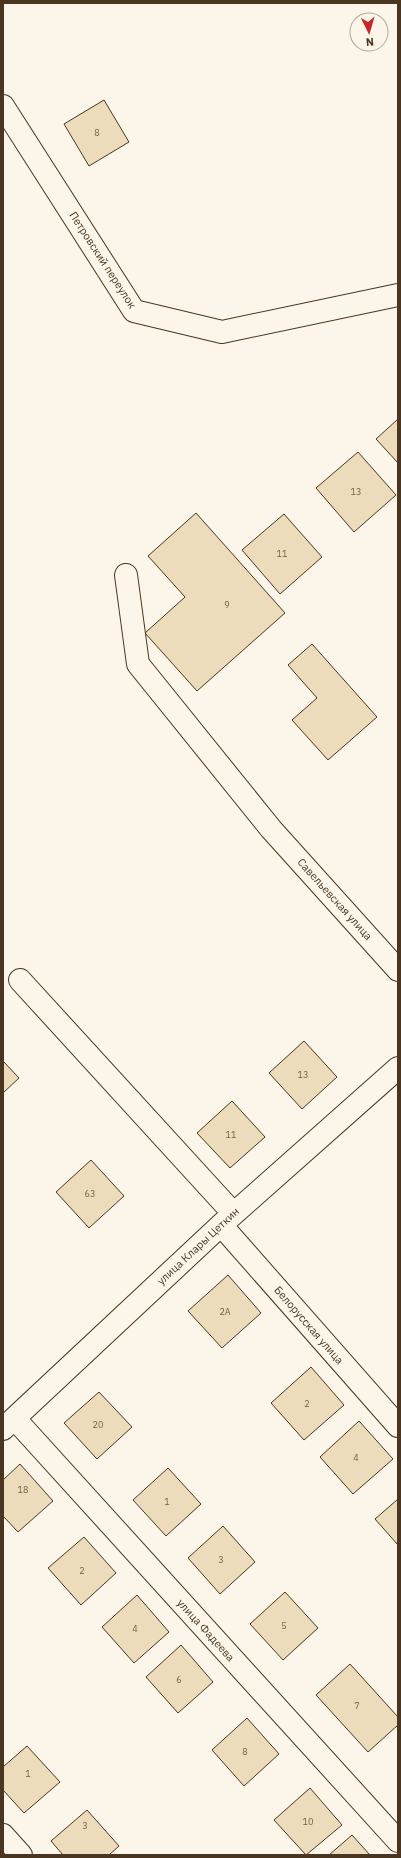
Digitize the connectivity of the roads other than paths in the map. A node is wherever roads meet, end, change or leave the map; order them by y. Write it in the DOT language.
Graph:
graph roads {
  1 [pos="3,106"];
  2 [pos="398,295"];
  3 [pos="126,575"];
  4 [pos="398,970"];
  5 [pos="20,980"];
  6 [pos="398,1068"];
  7 [pos="227,1219"];
  8 [pos="9,1424"];
  9 [pos="398,1426"];
  10 [pos="3,1835"];
  11 [pos="398,1841"];
  12 [pos="21,1855"];
  1 -- 2 [label="street, Петровский переулок"];
  3 -- 4 [label="street, Савельевская улица"];
  5 -- 7 [label="street, Белорусская улица"];
  6 -- 7 [label="street, улица Клары Цеткин"];
  7 -- 8 [label="street, улица Клары Цеткин"];
  7 -- 9 [label="street, Белорусская улица"];
  8 -- 11 [label="street, улица Фадеева"];
  10 -- 12 [label="street"];
}
